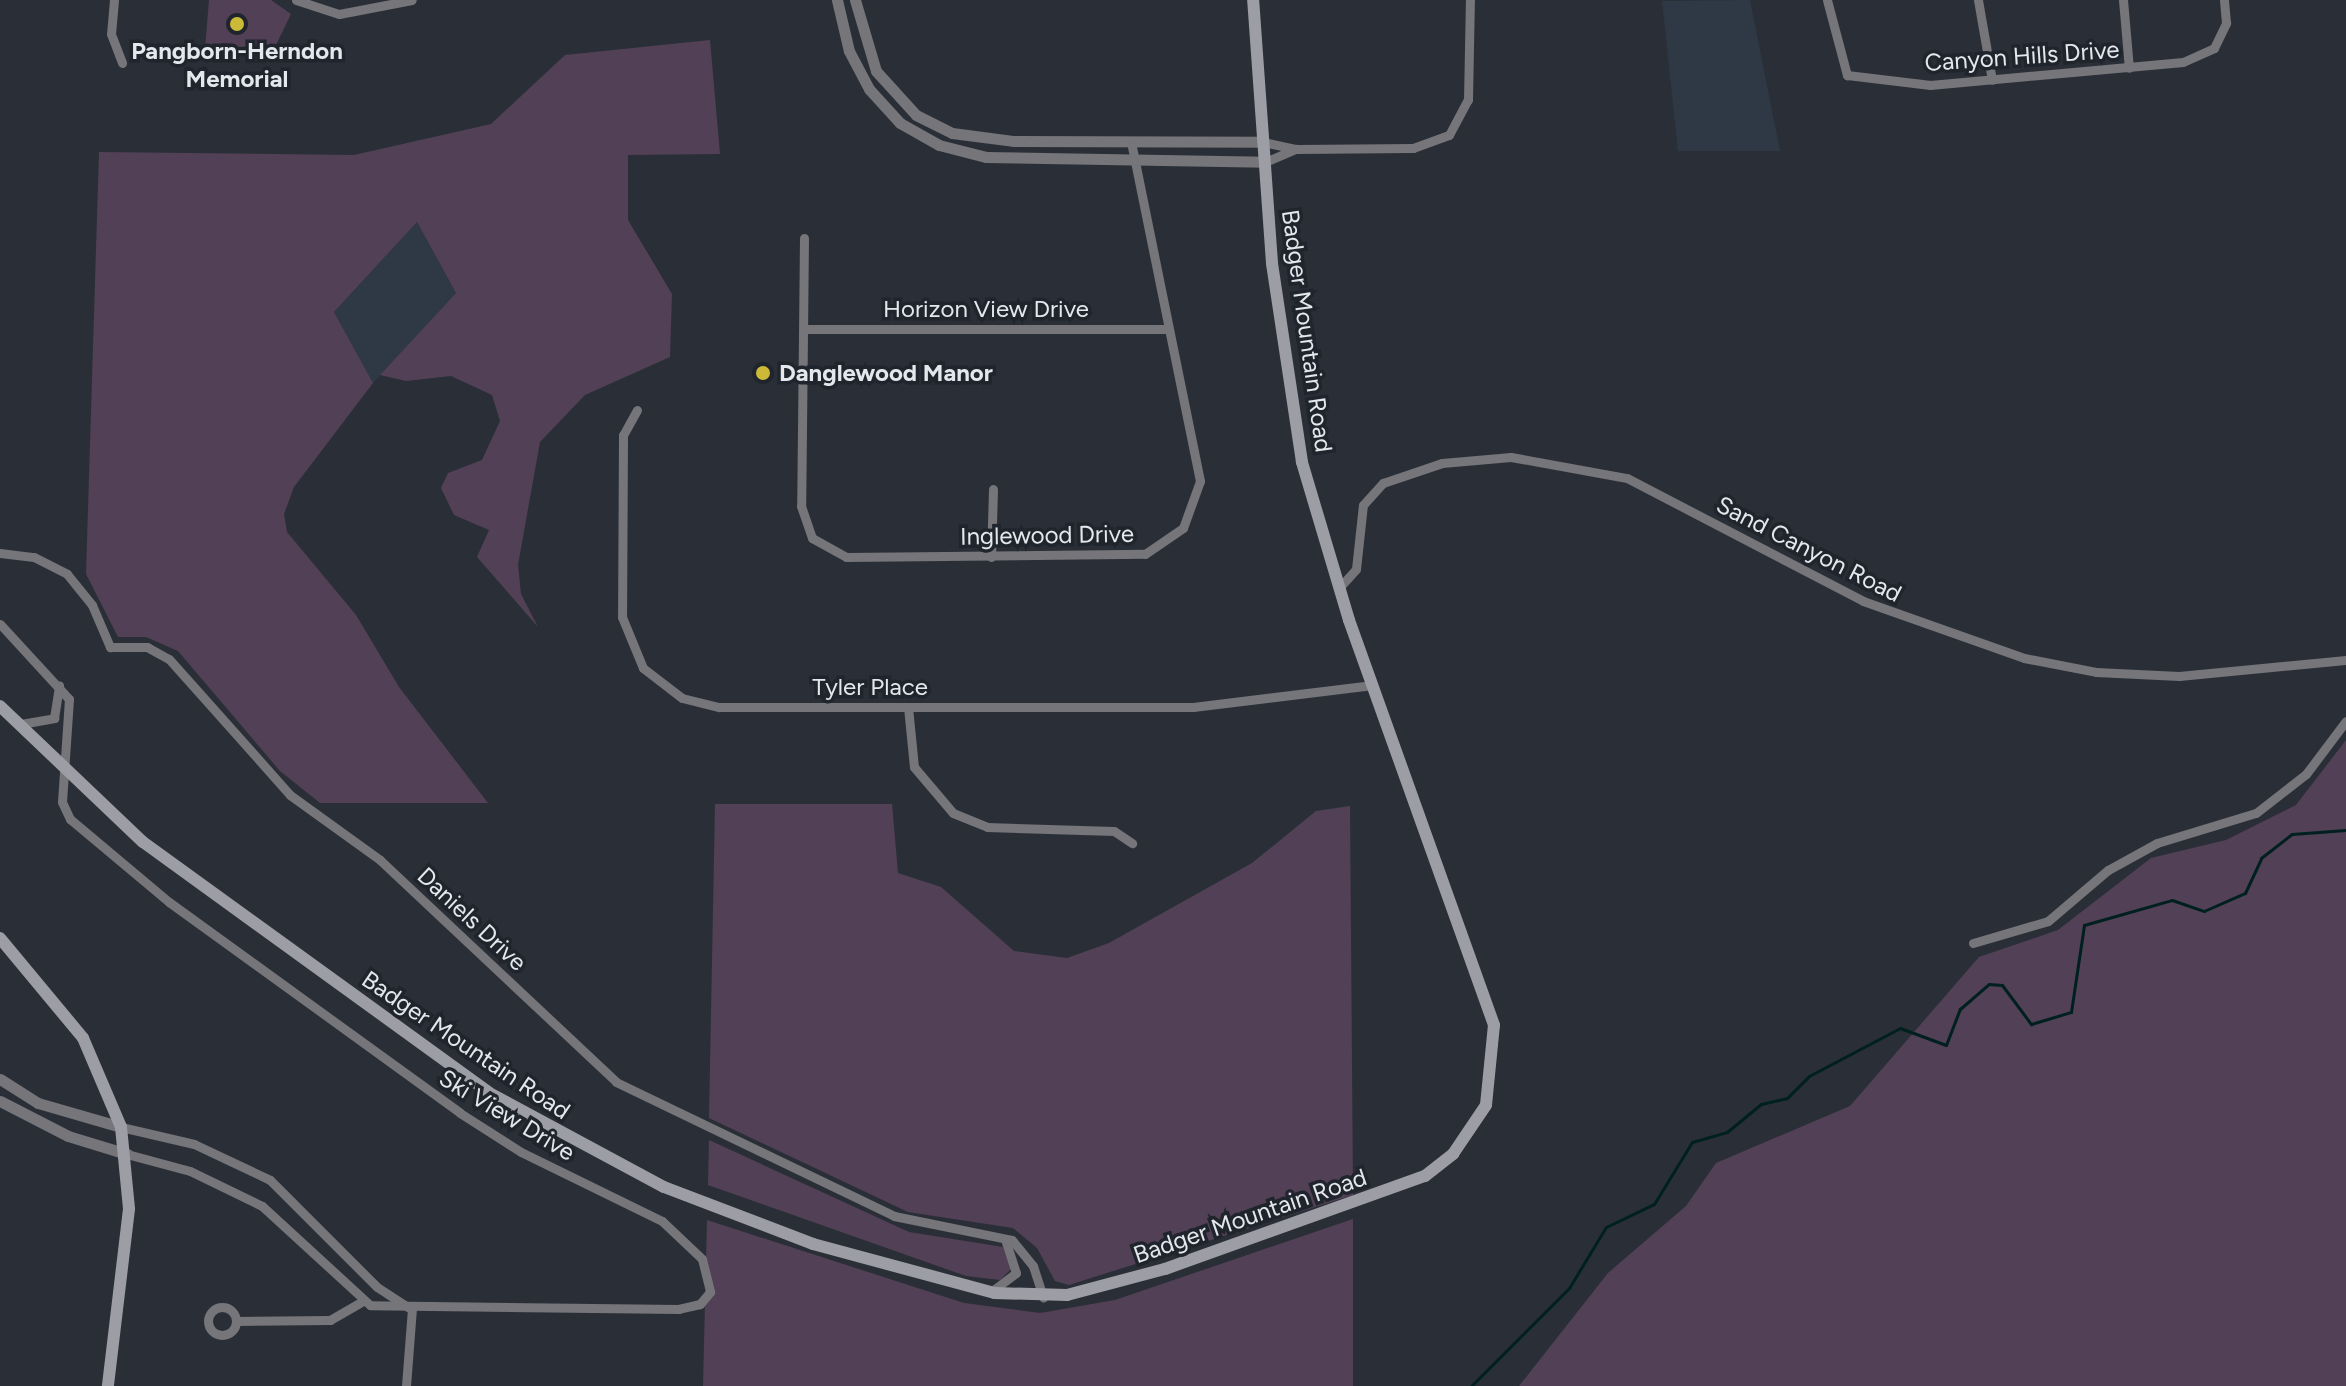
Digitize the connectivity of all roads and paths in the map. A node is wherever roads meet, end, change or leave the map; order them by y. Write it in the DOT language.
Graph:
graph roads {
  1 [pos="114,0"];
  2 [pos="296,0"];
  3 [pos="412,0"];
  4 [pos="837,0"];
  5 [pos="855,0"];
  6 [pos="1253,0"];
  7 [pos="1470,0"];
  8 [pos="1827,0"];
  9 [pos="1978,0"];
  10 [pos="2123,0"];
  11 [pos="2224,0"];
  12 [pos="122,63"];
  13 [pos="2129,68"];
  14 [pos="1992,80"];
  15 [pos="1131,141"];
  16 [pos="1263,142"];
  17 [pos="1296,149"];
  18 [pos="1135,159"];
  19 [pos="1265,162"];
  20 [pos="804,238"];
  21 [pos="804,329"];
  22 [pos="1168,329"];
  23 [pos="637,410"];
  24 [pos="993,489"];
  25 [pos="0,553"];
  26 [pos="991,557"];
  27 [pos="1339,588"];
  28 [pos="0,624"];
  29 [pos="2346,660"];
  30 [pos="56,679"];
  31 [pos="1373,685"];
  32 [pos="0,706"];
  33 [pos="908,707"];
  34 [pos="2346,721"];
  35 [pos="21,724"];
  36 [pos="65,767"];
  37 [pos="1132,843"];
  38 [pos="0,938"];
  39 [pos="1973,943"];
  40 [pos="0,1079"];
  41 [pos="0,1101"];
  42 [pos="121,1127"];
  43 [pos="127,1154"];
  44 [pos="987,1235"];
  45 [pos="990,1292"];
  46 [pos="1043,1297"];
  47 [pos="361,1302"];
  48 [pos="412,1308"];
  49 [pos="237,1321"];
  50 [pos="108,1386"];
  51 [pos="406,1386"];
  1 -- 12 [label="street"];
  2 -- 3 [label="street"];
  4 -- 18 [label="street"];
  5 -- 15 [label="street"];
  6 -- 16 [label="main road, Badger Mountain Road"];
  7 -- 17 [label="street"];
  8 -- 14 [label="street, Canyon Hills Drive"];
  9 -- 14 [label="street"];
  10 -- 13 [label="street"];
  11 -- 13 [label="street, Canyon Hills Drive"];
  13 -- 14 [label="street, Canyon Hills Drive"];
  15 -- 16 [label="street"];
  15 -- 18 [label="street, Inglewood Drive"];
  16 -- 17 [label="street"];
  16 -- 19 [label="main road, Badger Mountain Road"];
  17 -- 19 [label="street"];
  18 -- 19 [label="street"];
  18 -- 22 [label="street, Inglewood Drive"];
  19 -- 27 [label="main road, Badger Mountain Road"];
  20 -- 21 [label="street, Inglewood Drive"];
  21 -- 22 [label="street, Horizon View Drive"];
  21 -- 26 [label="street, Inglewood Drive"];
  22 -- 26 [label="street, Inglewood Drive"];
  23 -- 33 [label="street, Tyler Place"];
  24 -- 26 [label="street"];
  25 -- 44 [label="street, Daniels Drive"];
  27 -- 29 [label="street, Sand Canyon Road"];
  27 -- 31 [label="main road, Badger Mountain Road"];
  28 -- 30 [label="street"];
  30 -- 35 [label="street"];
  30 -- 36 [label="street"];
  31 -- 33 [label="street, Tyler Place"];
  31 -- 46 [label="main road, Badger Mountain Road"];
  32 -- 35 [label="main road, Badger Mountain Road"];
  33 -- 37 [label="street"];
  34 -- 39 [label="street"];
  35 -- 36 [label="main road, Badger Mountain Road"];
  36 -- 45 [label="main road, Badger Mountain Road"];
  36 -- 48 [label="street, Ski View Drive"];
  38 -- 42 [label="main road"];
  40 -- 42 [label="street"];
  41 -- 43 [label="street"];
  42 -- 43 [label="main road"];
  42 -- 48 [label="street"];
  43 -- 47 [label="street"];
  43 -- 50 [label="main road"];
  44 -- 45 [label="street, Daniels Drive"];
  44 -- 46 [label="street, Daniels Drive"];
  45 -- 46 [label="main road, Badger Mountain Road"];
  47 -- 48 [label="street, Ski View Drive"];
  47 -- 49 [label="street"];
  48 -- 51 [label="street"];
}
